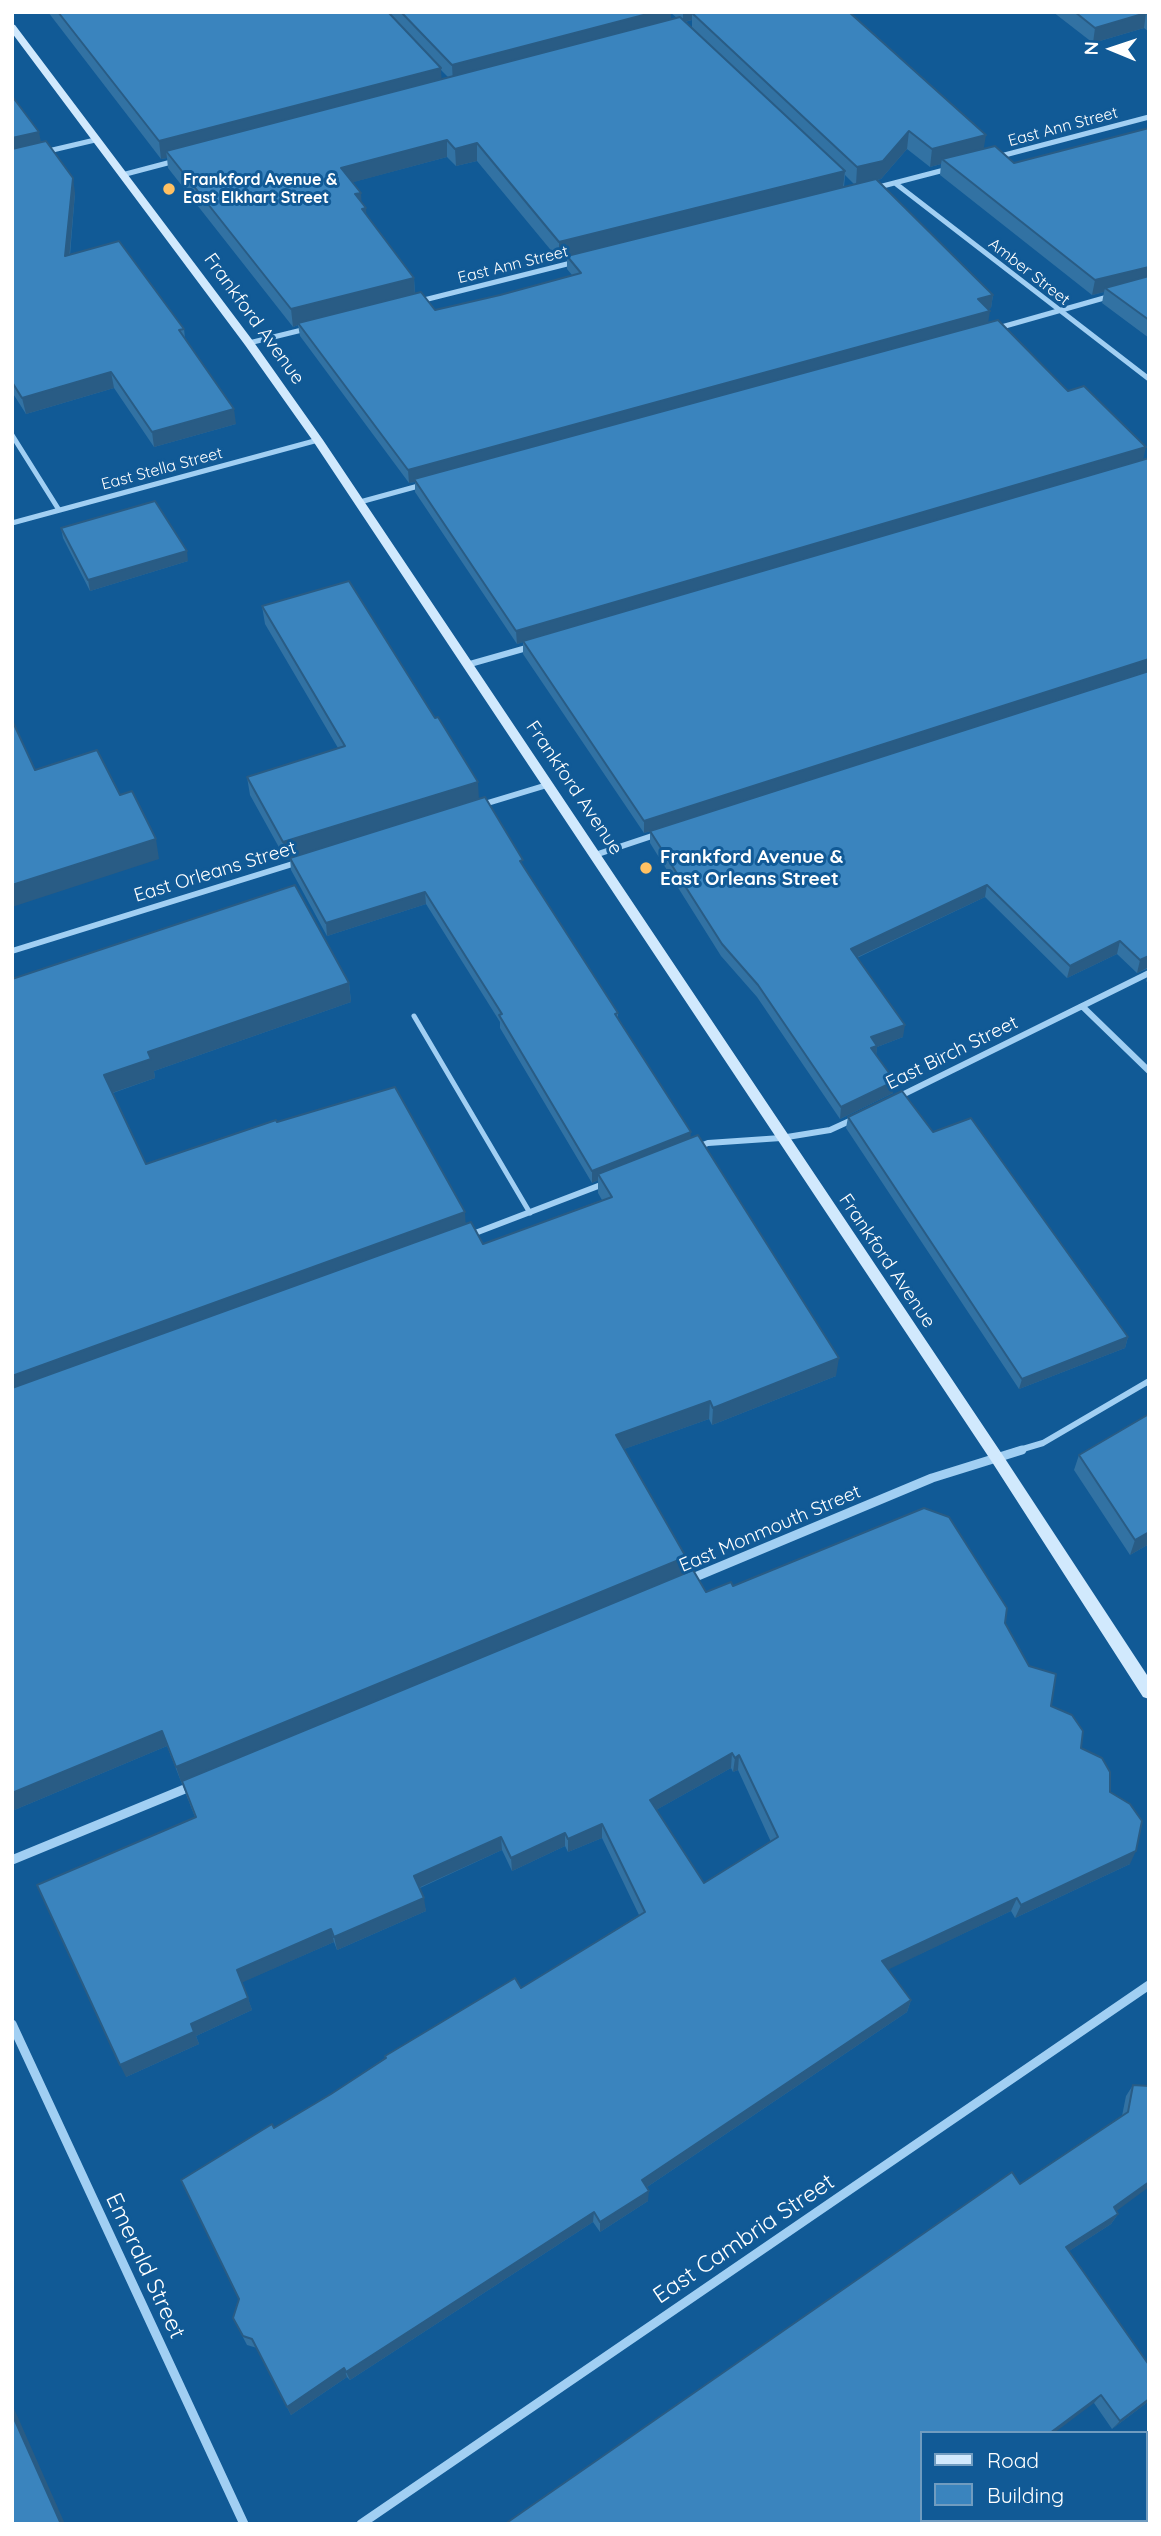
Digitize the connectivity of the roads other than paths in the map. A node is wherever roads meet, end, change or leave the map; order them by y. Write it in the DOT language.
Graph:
graph roads {
  1 [pos="12,27"];
  2 [pos="1149,117"];
  3 [pos="96,140"];
  4 [pos="36,153"];
  5 [pos="187,158"];
  6 [pos="989,159"];
  7 [pos="962,166"];
  8 [pos="121,175"];
  9 [pos="895,183"];
  10 [pos="868,189"];
  11 [pos="585,260"];
  12 [pos="1123,292"];
  13 [pos="410,303"];
  14 [pos="1059,311"];
  15 [pos="315,327"];
  16 [pos="992,329"];
  17 [pos="249,343"];
  18 [pos="1149,379"];
  19 [pos="12,435"];
  20 [pos="317,440"];
  21 [pos="427,483"];
  22 [pos="360,502"];
  23 [pos="59,510"];
  24 [pos="12,523"];
  25 [pos="537,645"];
  26 [pos="470,664"];
  27 [pos="547,785"];
  28 [pos="479,806"];
  29 [pos="661,834"];
  30 [pos="595,855"];
  31 [pos="306,860"];
  32 [pos="12,951"];
  33 [pos="1149,973"];
  34 [pos="1083,1007"];
  35 [pos="414,1016"];
  36 [pos="1149,1071"];
  37 [pos="890,1101"];
  38 [pos="866,1113"];
  39 [pos="781,1138"];
  40 [pos="682,1153"];
  41 [pos="619,1178"];
  42 [pos="530,1213"];
  43 [pos="465,1237"];
  44 [pos="1149,1381"];
  45 [pos="996,1458"];
  46 [pos="678,1584"];
  47 [pos="1149,1692"];
  48 [pos="204,1781"];
  49 [pos="12,1860"];
  50 [pos="1149,1986"];
  51 [pos="12,2024"];
  52 [pos="244,2524"];
  53 [pos="361,2524"];
  1 -- 3 [label="main road, Frankford Avenue"];
  2 -- 6 [label="street, East Ann Street"];
  3 -- 4 [label="street"];
  3 -- 8 [label="main road, Frankford Avenue"];
  5 -- 8 [label="street"];
  7 -- 9 [label="street"];
  8 -- 17 [label="main road, Frankford Avenue"];
  9 -- 10 [label="street"];
  9 -- 14 [label="street, Amber Street"];
  11 -- 13 [label="street, East Ann Street"];
  12 -- 14 [label="street"];
  14 -- 16 [label="street"];
  14 -- 18 [label="street, Amber Street"];
  15 -- 17 [label="street"];
  17 -- 20 [label="main road, Frankford Avenue"];
  19 -- 23 [label="street"];
  20 -- 22 [label="main road, Frankford Avenue"];
  20 -- 23 [label="street, East Stella Street"];
  21 -- 22 [label="street"];
  22 -- 26 [label="main road, Frankford Avenue"];
  23 -- 24 [label="street, East Stella Street"];
  25 -- 26 [label="street"];
  26 -- 27 [label="main road, Frankford Avenue"];
  27 -- 28 [label="street"];
  27 -- 30 [label="main road, Frankford Avenue"];
  29 -- 30 [label="street"];
  30 -- 39 [label="main road, Frankford Avenue"];
  31 -- 32 [label="street, East Orleans Street"];
  33 -- 34 [label="street, East Birch Street"];
  34 -- 36 [label="street"];
  34 -- 37 [label="street, East Birch Street"];
  35 -- 42 [label="lane"];
  38 -- 39 [label="street"];
  39 -- 40 [label="street"];
  39 -- 45 [label="main road, Frankford Avenue"];
  41 -- 42 [label="street"];
  42 -- 43 [label="street"];
  44 -- 45 [label="street, East Monmouth Street"];
  45 -- 46 [label="street, East Monmouth Street"];
  45 -- 47 [label="main road, Frankford Avenue"];
  48 -- 49 [label="street"];
  50 -- 53 [label="street, East Cambria Street"];
  51 -- 52 [label="street, Emerald Street"];
}
